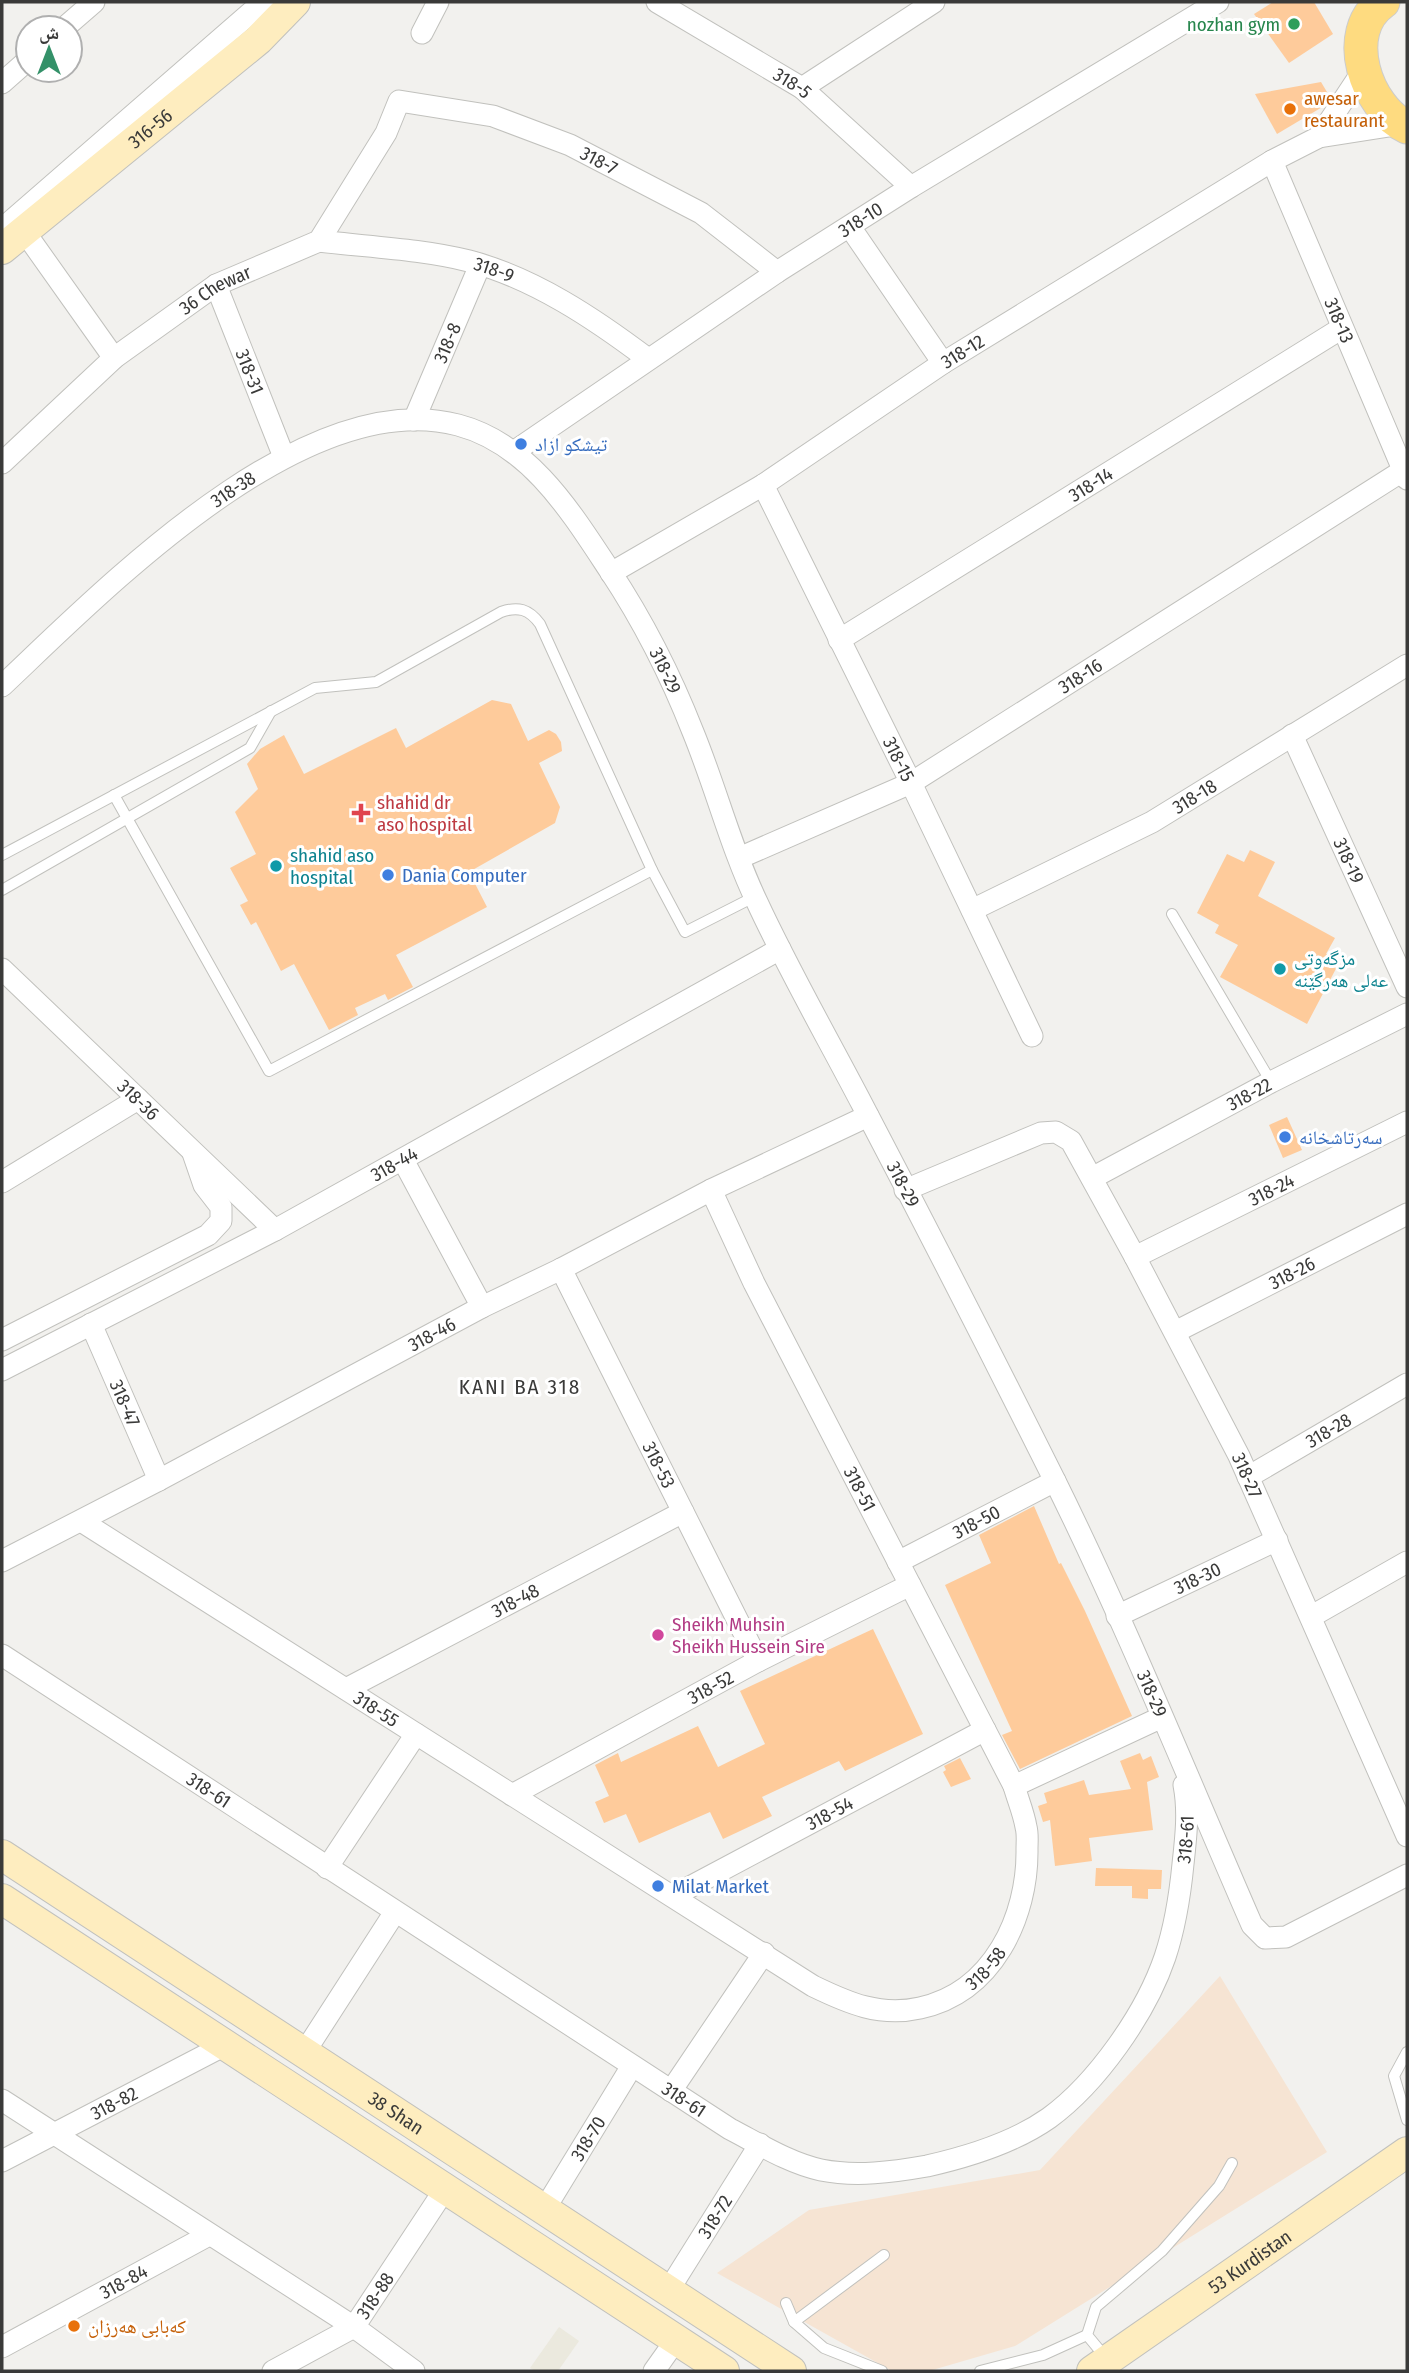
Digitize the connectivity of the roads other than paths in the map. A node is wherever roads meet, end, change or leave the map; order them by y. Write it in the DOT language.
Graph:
graph roads {
  1 [pos="94,2"];
  2 [pos="263,2"];
  3 [pos="295,2"];
  4 [pos="438,2"];
  5 [pos="657,2"];
  6 [pos="934,2"];
  7 [pos="1205,5"];
  8 [pos="1374,6"];
  9 [pos="80,14"];
  10 [pos="422,33"];
  11 [pos="1364,69"];
  12 [pos="802,88"];
  13 [pos="1405,126"];
  14 [pos="1319,137"];
  15 [pos="1272,161"];
  16 [pos="911,187"];
  17 [pos="850,227"];
  18 [pos="9,236"];
  19 [pos="319,241"];
  20 [pos="480,265"];
  21 [pos="776,272"];
  22 [pos="216,285"];
  23 [pos="1342,328"];
  24 [pos="114,358"];
  25 [pos="648,359"];
  26 [pos="943,363"];
  27 [pos="414,419"];
  28 [pos="515,451"];
  29 [pos="284,457"];
  30 [pos="2,463"];
  31 [pos="1406,472"];
  32 [pos="763,485"];
  33 [pos="611,573"];
  34 [pos="839,640"];
  35 [pos="1407,665"];
  36 [pos="2,685"];
  37 [pos="271,711"];
  38 [pos="1293,735"];
  39 [pos="911,783"];
  40 [pos="114,795"];
  41 [pos="128,818"];
  42 [pos="2,855"];
  43 [pos="739,858"];
  44 [pos="652,870"];
  45 [pos="2,890"];
  46 [pos="754,897"];
  47 [pos="972,910"];
  48 [pos="1172,914"];
  49 [pos="780,949"];
  50 [pos="2,969"];
  51 [pos="1407,987"];
  52 [pos="1407,1014"];
  53 [pos="1032,1037"];
  54 [pos="1271,1082"];
  55 [pos="138,1099"];
  56 [pos="868,1116"];
  57 [pos="1407,1122"];
  58 [pos="192,1151"];
  59 [pos="403,1160"];
  60 [pos="1092,1178"];
  61 [pos="2,1181"];
  62 [pos="711,1190"];
  63 [pos="905,1190"];
  64 [pos="1407,1214"];
  65 [pos="275,1230"];
  66 [pos="1135,1256"];
  67 [pos="561,1269"];
  68 [pos="482,1307"];
  69 [pos="91,1324"];
  70 [pos="1175,1332"];
  71 [pos="2,1340"];
  72 [pos="2,1370"];
  73 [pos="1407,1384"];
  74 [pos="1248,1477"];
  75 [pos="159,1480"];
  76 [pos="1055,1481"];
  77 [pos="682,1512"];
  78 [pos="81,1521"];
  79 [pos="1277,1540"];
  80 [pos="2,1562"];
  81 [pos="898,1562"];
  82 [pos="1407,1562"];
  83 [pos="910,1585"];
  84 [pos="1117,1616"];
  85 [pos="1312,1616"];
  86 [pos="2,1656"];
  87 [pos="758,1661"];
  88 [pos="346,1689"];
  89 [pos="1162,1717"];
  90 [pos="985,1730"];
  91 [pos="416,1734"];
  92 [pos="1173,1741"];
  93 [pos="1014,1786"];
  94 [pos="512,1795"];
  95 [pos="1407,1836"];
  96 [pos="2,1855"];
  97 [pos="327,1868"];
  98 [pos="1407,1875"];
  99 [pos="673,1896"];
  100 [pos="2,1899"];
  101 [pos="395,1912"];
  102 [pos="764,1953"];
  103 [pos="225,2045"];
  104 [pos="1407,2052"];
  105 [pos="304,2053"];
  106 [pos="632,2066"];
  107 [pos="671,2091"];
  108 [pos="2,2100"];
  109 [pos="1407,2120"];
  110 [pos="53,2134"];
  111 [pos="760,2144"];
  112 [pos="1407,2152"];
  113 [pos="2,2161"];
  114 [pos="1232,2163"];
  115 [pos="445,2189"];
  116 [pos="544,2210"];
  117 [pos="209,2235"];
  118 [pos="884,2255"];
  119 [pos="668,2291"];
  120 [pos="786,2303"];
  121 [pos="794,2322"];
  122 [pos="354,2327"];
  123 [pos="1087,2335"];
  124 [pos="676,2340"];
  125 [pos="2,2347"];
  126 [pos="1100,2365"];
  127 [pos="273,2371"];
  128 [pos="414,2371"];
  129 [pos="654,2371"];
  130 [pos="724,2371"];
  131 [pos="792,2371"];
  132 [pos="882,2371"];
  133 [pos="980,2371"];
  1 -- 9 [label="street"];
  2 -- 18 [label="street"];
  3 -- 18 [label="street, 316-56"];
  4 -- 10 [label="street"];
  5 -- 12 [label="street, 318-5"];
  6 -- 12 [label="street"];
  7 -- 16 [label="street, 318-10"];
  8 -- 11 [label="main road"];
  11 -- 13 [label="main road"];
  11 -- 14 [label="street, 318-12"];
  12 -- 16 [label="street, 318-5"];
  13 -- 14 [label="street, 318-12"];
  14 -- 15 [label="street, 318-12"];
  15 -- 23 [label="street, 318-13"];
  15 -- 26 [label="street, 318-12"];
  16 -- 17 [label="street, 318-10"];
  17 -- 21 [label="street, 318-10"];
  17 -- 26 [label="street"];
  18 -- 24 [label="street"];
  19 -- 20 [label="street, 318-9"];
  19 -- 21 [label="street, 318-7"];
  19 -- 22 [label="street, 36 Chewar"];
  20 -- 25 [label="street, 318-9"];
  20 -- 27 [label="street, 318-8"];
  21 -- 25 [label="street, 318-10"];
  22 -- 24 [label="street, 36 Chewar"];
  22 -- 29 [label="street, 318-31"];
  23 -- 31 [label="street, 318-13"];
  23 -- 34 [label="street, 318-14"];
  24 -- 30 [label="street, 36 Chewar"];
  25 -- 28 [label="street, 318-10"];
  26 -- 32 [label="street, 318-12"];
  27 -- 28 [label="street, 318-38"];
  27 -- 29 [label="street, 318-38"];
  28 -- 33 [label="street, 318-29"];
  29 -- 36 [label="street, 318-38"];
  31 -- 39 [label="street, 318-16"];
  32 -- 33 [label="street, 318-12"];
  32 -- 34 [label="street, 318-15"];
  33 -- 43 [label="street, 318-29"];
  34 -- 39 [label="street, 318-15"];
  35 -- 38 [label="street, 318-18"];
  37 -- 40 [label="lane"];
  37 -- 41 [label="lane"];
  37 -- 44 [label="lane"];
  38 -- 47 [label="street, 318-18"];
  38 -- 51 [label="street, 318-19"];
  39 -- 43 [label="street, 318-16"];
  39 -- 47 [label="street, 318-15"];
  40 -- 41 [label="lane"];
  40 -- 42 [label="lane"];
  41 -- 44 [label="lane"];
  41 -- 45 [label="lane"];
  43 -- 46 [label="street, 318-29"];
  44 -- 46 [label="lane"];
  46 -- 49 [label="street, 318-29"];
  47 -- 53 [label="street, 318-15"];
  48 -- 54 [label="lane"];
  49 -- 56 [label="street, 318-29"];
  49 -- 59 [label="street, 318-44"];
  50 -- 55 [label="street, 318-36"];
  52 -- 54 [label="street, 318-22"];
  54 -- 60 [label="street, 318-22"];
  55 -- 58 [label="street, 318-36"];
  55 -- 61 [label="street"];
  56 -- 62 [label="street, 318-46"];
  56 -- 63 [label="street, 318-29"];
  57 -- 66 [label="street, 318-24"];
  58 -- 65 [label="street, 318-36"];
  58 -- 71 [label="street"];
  59 -- 65 [label="street, 318-44"];
  59 -- 68 [label="street"];
  60 -- 63 [label="street, 318-27"];
  60 -- 66 [label="street, 318-27"];
  62 -- 67 [label="street, 318-46"];
  62 -- 81 [label="street, 318-51"];
  63 -- 76 [label="street, 318-29"];
  64 -- 70 [label="street, 318-26"];
  65 -- 69 [label="street, 318-44"];
  66 -- 70 [label="street, 318-27"];
  67 -- 68 [label="street, 318-46"];
  67 -- 77 [label="street, 318-53"];
  68 -- 75 [label="street, 318-46"];
  69 -- 72 [label="street, 318-44"];
  69 -- 75 [label="street, 318-47"];
  70 -- 74 [label="street, 318-27"];
  73 -- 74 [label="street, 318-28"];
  74 -- 79 [label="street, 318-27"];
  75 -- 78 [label="street, 318-46"];
  76 -- 81 [label="street, 318-50"];
  76 -- 84 [label="street, 318-29"];
  77 -- 87 [label="street, 318-53"];
  77 -- 88 [label="street, 318-48"];
  78 -- 80 [label="street, 318-46"];
  78 -- 88 [label="street, 318-55"];
  79 -- 84 [label="street, 318-30"];
  79 -- 85 [label="street, 318-27"];
  81 -- 83 [label="street, 318-51"];
  82 -- 85 [label="street"];
  83 -- 87 [label="street, 318-52"];
  83 -- 90 [label="street, 318-51"];
  84 -- 89 [label="street, 318-29"];
  85 -- 95 [label="street, 318-27"];
  86 -- 97 [label="street, 318-61"];
  87 -- 94 [label="street, 318-52"];
  88 -- 91 [label="street, 318-55"];
  89 -- 92 [label="street, 318-29"];
  89 -- 93 [label="street"];
  90 -- 93 [label="street, 318-51"];
  90 -- 99 [label="street, 318-54"];
  91 -- 94 [label="street, 318-55"];
  91 -- 97 [label="street"];
  92 -- 98 [label="street, 318-29"];
  92 -- 111 [label="street, 318-61"];
  93 -- 102 [label="street, 318-58"];
  94 -- 99 [label="street, 318-55"];
  96 -- 105 [label="street, 38 Shan"];
  97 -- 101 [label="street, 318-61"];
  99 -- 102 [label="street, 318-58"];
  100 -- 103 [label="street, 38 Shan"];
  101 -- 105 [label="street"];
  101 -- 106 [label="street, 318-61"];
  102 -- 107 [label="street"];
  103 -- 110 [label="street, 318-82"];
  103 -- 115 [label="street, 38 Shan"];
  104 -- 109 [label="lane"];
  105 -- 116 [label="street, 38 Shan"];
  106 -- 107 [label="street, 318-61"];
  106 -- 116 [label="street, 318-70"];
  107 -- 111 [label="street, 318-61"];
  108 -- 110 [label="street"];
  110 -- 113 [label="street, 318-82"];
  110 -- 117 [label="street"];
  111 -- 119 [label="street, 318-72"];
  112 -- 126 [label="street, 53 Kurdistan"];
  114 -- 123 [label="lane"];
  115 -- 122 [label="street, 318-88"];
  115 -- 124 [label="street, 38 Shan"];
  116 -- 119 [label="street, 38 Shan"];
  117 -- 122 [label="street"];
  117 -- 125 [label="street, 318-84"];
  118 -- 121 [label="lane"];
  119 -- 131 [label="street, 38 Shan"];
  120 -- 121 [label="lane"];
  121 -- 132 [label="lane"];
  122 -- 127 [label="street, 318-88"];
  122 -- 128 [label="street"];
  123 -- 126 [label="lane"];
  123 -- 133 [label="lane"];
  124 -- 129 [label="street"];
  124 -- 130 [label="street, 38 Shan"];
}
